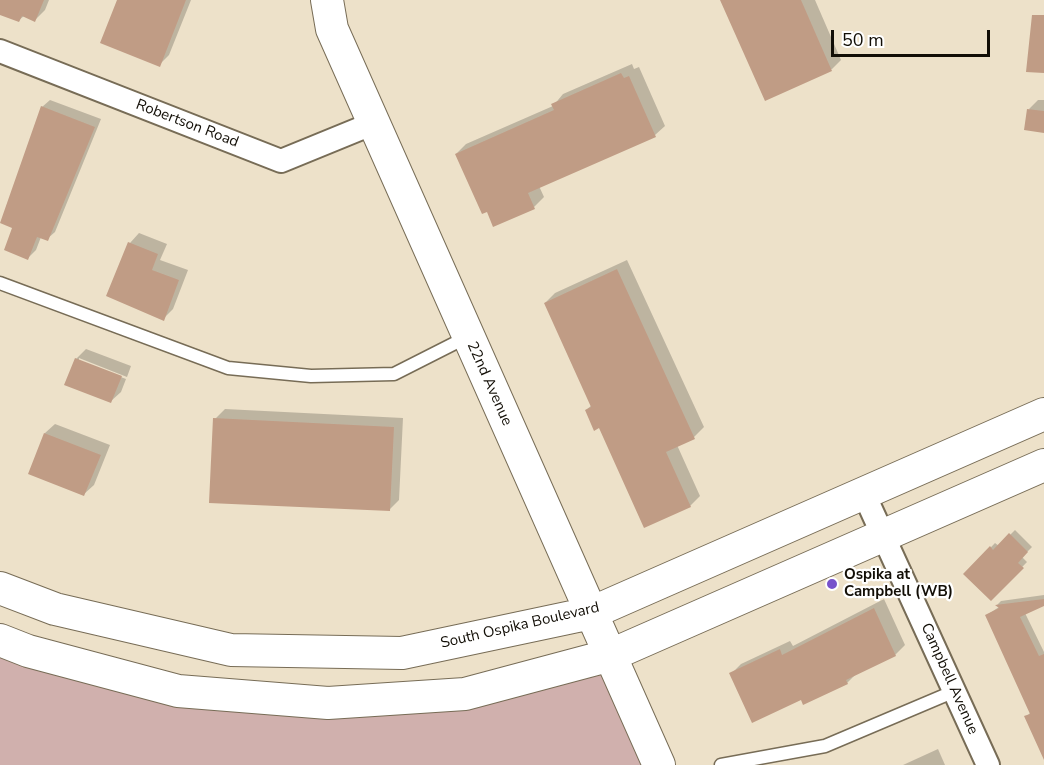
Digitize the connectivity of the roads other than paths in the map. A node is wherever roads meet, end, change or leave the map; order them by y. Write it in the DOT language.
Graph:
graph roads {
  1 [pos="327,0"];
  2 [pos="0,51"];
  3 [pos="374,123"];
  4 [pos="0,283"];
  5 [pos="468,336"];
  6 [pos="1044,414"];
  7 [pos="1044,465"];
  8 [pos="864,494"];
  9 [pos="885,536"];
  10 [pos="0,588"];
  11 [pos="591,613"];
  12 [pos="0,640"];
  13 [pos="611,656"];
  14 [pos="954,692"];
  15 [pos="659,765"];
  16 [pos="721,765"];
  17 [pos="988,765"];
  1 -- 3 [label="main road, 22nd Avenue"];
  2 -- 3 [label="street, Robertson Road"];
  3 -- 5 [label="main road, 22nd Avenue"];
  4 -- 5 [label="lane"];
  5 -- 11 [label="main road, 22nd Avenue"];
  6 -- 8 [label="main road, South Ospika Boulevard"];
  7 -- 9 [label="main road"];
  8 -- 9 [label="street, Campbell Avenue"];
  8 -- 11 [label="main road, South Ospika Boulevard"];
  9 -- 13 [label="main road"];
  9 -- 14 [label="street, Campbell Avenue"];
  10 -- 11 [label="main road, South Ospika Boulevard"];
  11 -- 13 [label="main road, 22nd Avenue"];
  12 -- 13 [label="main road"];
  13 -- 15 [label="main road, 22nd Avenue"];
  14 -- 16 [label="lane"];
  14 -- 17 [label="street, Campbell Avenue"];
}
